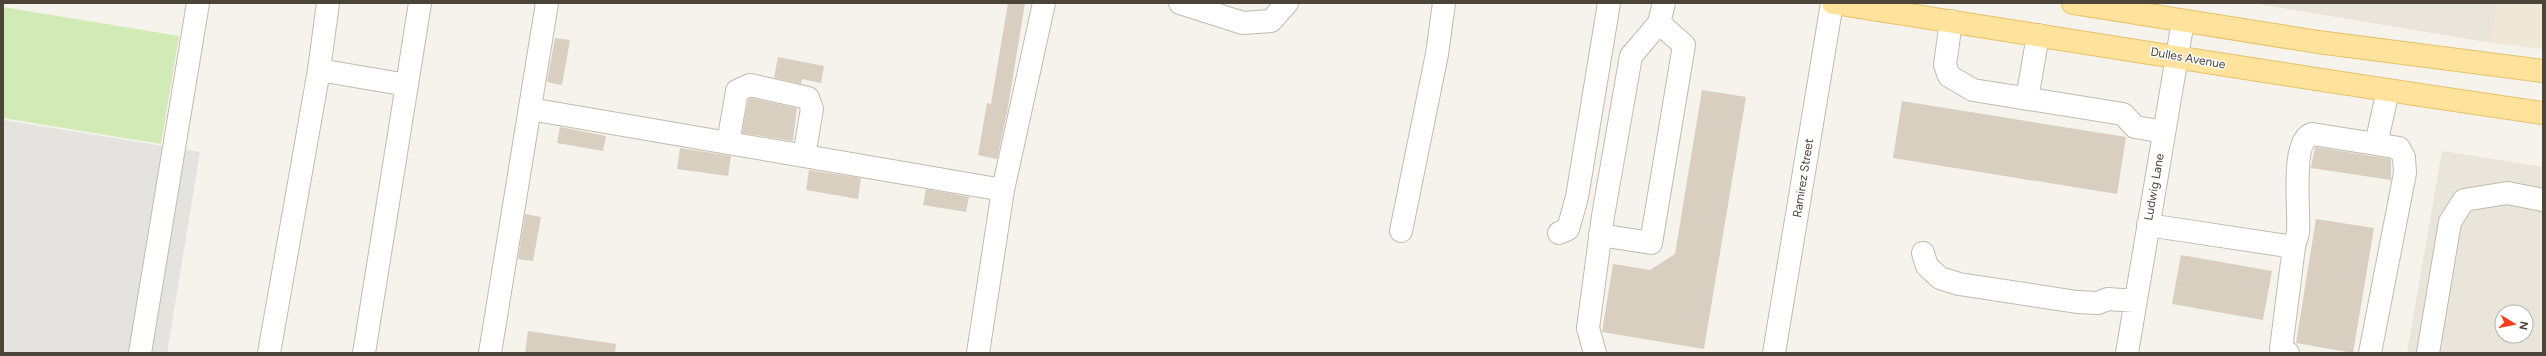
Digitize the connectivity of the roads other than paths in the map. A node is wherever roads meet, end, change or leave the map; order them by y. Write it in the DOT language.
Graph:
graph roads {
  1 [pos="198,3"];
  2 [pos="328,3"];
  3 [pos="420,3"];
  4 [pos="547,3"];
  5 [pos="1044,3"];
  6 [pos="1180,3"];
  7 [pos="1287,3"];
  8 [pos="1444,3"];
  9 [pos="1609,3"];
  10 [pos="1832,3"];
  11 [pos="2073,3"];
  12 [pos="1661,13"];
  13 [pos="1951,21"];
  14 [pos="2183,21"];
  15 [pos="2038,35"];
  16 [pos="2177,56"];
  17 [pos="319,70"];
  18 [pos="2543,70"];
  19 [pos="407,84"];
  20 [pos="2388,90"];
  21 [pos="2027,99"];
  22 [pos="530,109"];
  23 [pos="2543,113"];
  24 [pos="2164,132"];
  25 [pos="728,143"];
  26 [pos="2376,144"];
  27 [pos="804,156"];
  28 [pos="1003,190"];
  29 [pos="2543,200"];
  30 [pos="2148,226"];
  31 [pos="1400,231"];
  32 [pos="1559,233"];
  33 [pos="1600,235"];
  34 [pos="2294,247"];
  35 [pos="1923,253"];
  36 [pos="2135,301"];
  37 [pos="140,353"];
  38 [pos="269,353"];
  39 [pos="364,353"];
  40 [pos="490,353"];
  41 [pos="978,353"];
  42 [pos="1595,353"];
  43 [pos="1774,353"];
  44 [pos="2127,353"];
  45 [pos="2288,353"];
  46 [pos="2370,353"];
  47 [pos="2428,353"];
  1 -- 37 [label="street"];
  2 -- 17 [label="street"];
  3 -- 19 [label="street"];
  4 -- 22 [label="street"];
  5 -- 28 [label="street"];
  6 -- 7 [label="street"];
  8 -- 31 [label="street"];
  9 -- 32 [label="street"];
  10 -- 13 [label="main road, Dulles Avenue"];
  10 -- 43 [label="street, Ramirez Street"];
  11 -- 14 [label="main road"];
  12 -- 33 [label="street"];
  12 -- 33 [label="street"];
  13 -- 15 [label="main road, Dulles Avenue"];
  13 -- 21 [label="street"];
  14 -- 16 [label="street, Ludwig Lane"];
  14 -- 18 [label="main road"];
  15 -- 16 [label="main road, Dulles Avenue"];
  15 -- 21 [label="street"];
  16 -- 20 [label="main road, Dulles Avenue"];
  16 -- 24 [label="street, Ludwig Lane"];
  17 -- 19 [label="street"];
  17 -- 38 [label="street"];
  19 -- 39 [label="street"];
  20 -- 23 [label="main road, Dulles Avenue"];
  20 -- 26 [label="street"];
  21 -- 24 [label="street"];
  22 -- 25 [label="street"];
  22 -- 40 [label="street"];
  24 -- 30 [label="street, Ludwig Lane"];
  25 -- 27 [label="street"];
  25 -- 27 [label="street"];
  26 -- 34 [label="street"];
  26 -- 46 [label="street"];
  27 -- 28 [label="street"];
  28 -- 41 [label="street"];
  29 -- 47 [label="street"];
  30 -- 34 [label="street"];
  30 -- 36 [label="street, Ludwig Lane"];
  33 -- 42 [label="street"];
  34 -- 45 [label="street"];
  35 -- 36 [label="street"];
  36 -- 44 [label="street, Ludwig Lane"];
}
